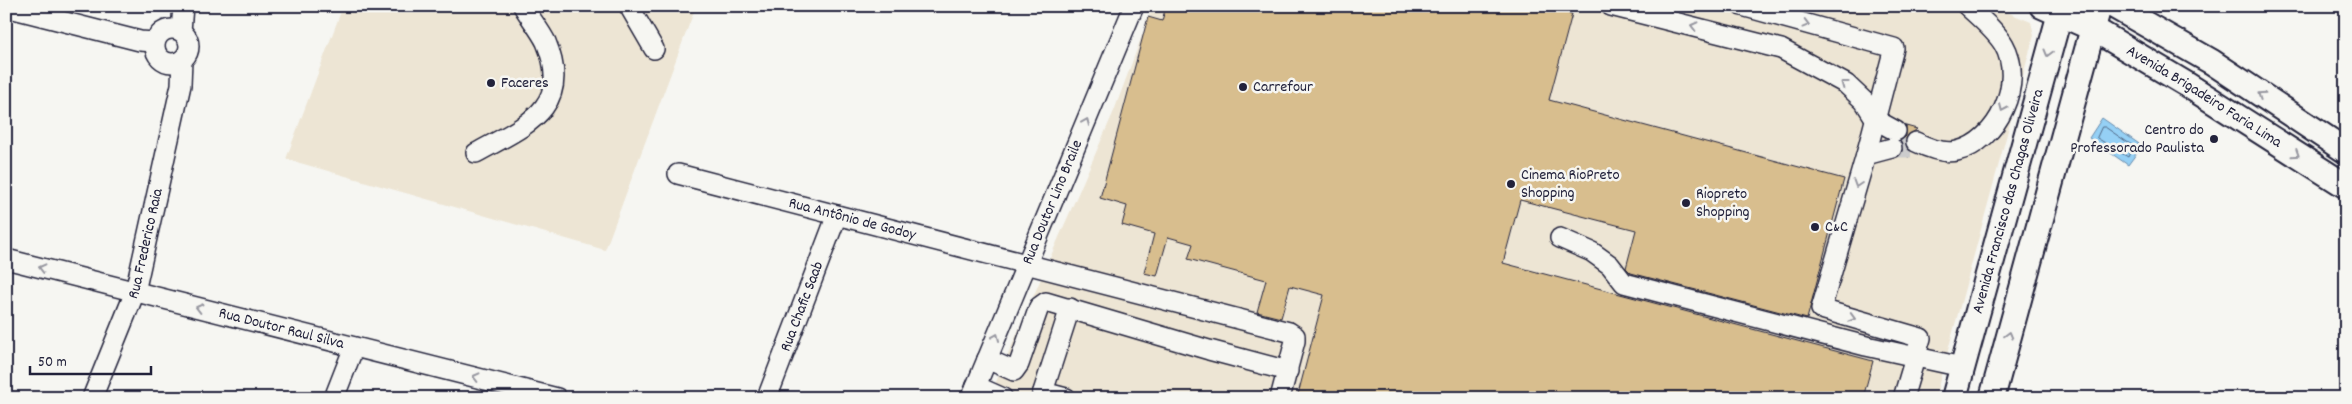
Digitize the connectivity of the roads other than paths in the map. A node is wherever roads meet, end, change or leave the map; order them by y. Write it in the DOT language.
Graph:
graph roads {
  1 [pos="182,6"];
  2 [pos="523,6"];
  3 [pos="629,6"];
  4 [pos="1134,6"];
  5 [pos="1611,6"];
  6 [pos="1742,6"];
  7 [pos="1967,6"];
  8 [pos="2114,6"];
  9 [pos="6,7"];
  10 [pos="2054,8"];
  11 [pos="2096,17"];
  12 [pos="177,30"];
  13 [pos="150,44"];
  14 [pos="654,49"];
  15 [pos="178,62"];
  16 [pos="1876,120"];
  17 [pos="1919,146"];
  18 [pos="2022,149"];
  19 [pos="2346,151"];
  20 [pos="476,153"];
  21 [pos="1866,155"];
  22 [pos="2057,158"];
  23 [pos="678,174"];
  24 [pos="2346,186"];
  25 [pos="837,215"];
  26 [pos="1560,238"];
  27 [pos="6,259"];
  28 [pos="1027,264"];
  29 [pos="135,292"];
  30 [pos="1070,308"];
  31 [pos="354,347"];
  32 [pos="1025,348"];
  33 [pos="1915,357"];
  34 [pos="987,359"];
  35 [pos="1962,367"];
  36 [pos="1288,371"];
  37 [pos="1044,388"];
  38 [pos="1995,390"];
  39 [pos="973,392"];
  40 [pos="547,397"];
  41 [pos="92,398"];
  42 [pos="334,398"];
  43 [pos="767,398"];
  44 [pos="1003,398"];
  45 [pos="1066,398"];
  46 [pos="1280,398"];
  47 [pos="1902,398"];
  48 [pos="1954,398"];
  1 -- 12 [label="street"];
  2 -- 20 [label="street"];
  3 -- 14 [label="street"];
  28 -- 4 [label="street, Rua Doutor Lino Braile, one-way"];
  16 -- 5 [label="street, one-way"];
  6 -- 16 [label="street, one-way"];
  7 -- 17 [label="street, one-way"];
  19 -- 8 [label="main road, Avenida Brigadeiro Faria Lima, one-way"];
  9 -- 13 [label="street"];
  10 -- 11 [label="main road, Avenida Brigadeiro Faria Lima"];
  10 -- 18 [label="main road, Avenida Francisco das Chagas Oliveira, one-way"];
  11 -- 22 [label="main road"];
  11 -- 24 [label="main road, Avenida Brigadeiro Faria Lima, one-way"];
  12 -- 13 [label="street"];
  12 -- 15 [label="street"];
  13 -- 15 [label="street"];
  15 -- 29 [label="street, Rua Frederico Raia"];
  16 -- 21 [label="street"];
  16 -- 21 [label="street"];
  18 -- 22 [label="main road"];
  18 -- 35 [label="main road, Avenida Francisco das Chagas Oliveira"];
  21 -- 33 [label="street, one-way"];
  38 -- 22 [label="main road, one-way"];
  23 -- 25 [label="street, Rua Antônio de Godoy"];
  25 -- 28 [label="street, Rua Antônio de Godoy"];
  25 -- 43 [label="street, Rua Chafic Saab"];
  26 -- 33 [label="street"];
  29 -- 27 [label="street, Rua Doutor Raul Silva, one-way"];
  34 -- 28 [label="street, Rua Doutor Lino Braile, one-way"];
  28 -- 36 [label="street, Rua Antônio de Godoy"];
  31 -- 29 [label="street, Rua Doutor Raul Silva, one-way"];
  29 -- 41 [label="street, Rua Frederico Raia"];
  30 -- 32 [label="street"];
  30 -- 36 [label="street"];
  30 -- 37 [label="street"];
  40 -- 31 [label="street, Rua Doutor Raul Silva, one-way"];
  31 -- 42 [label="street"];
  32 -- 34 [label="street"];
  32 -- 37 [label="street"];
  33 -- 35 [label="street"];
  33 -- 47 [label="street"];
  34 -- 39 [label="street, Rua Doutor Lino Braile"];
  35 -- 38 [label="main road"];
  35 -- 48 [label="main road, Avenida Francisco das Chagas Oliveira"];
  36 -- 46 [label="street"];
  37 -- 45 [label="street"];
  39 -- 44 [label="street"];
}
